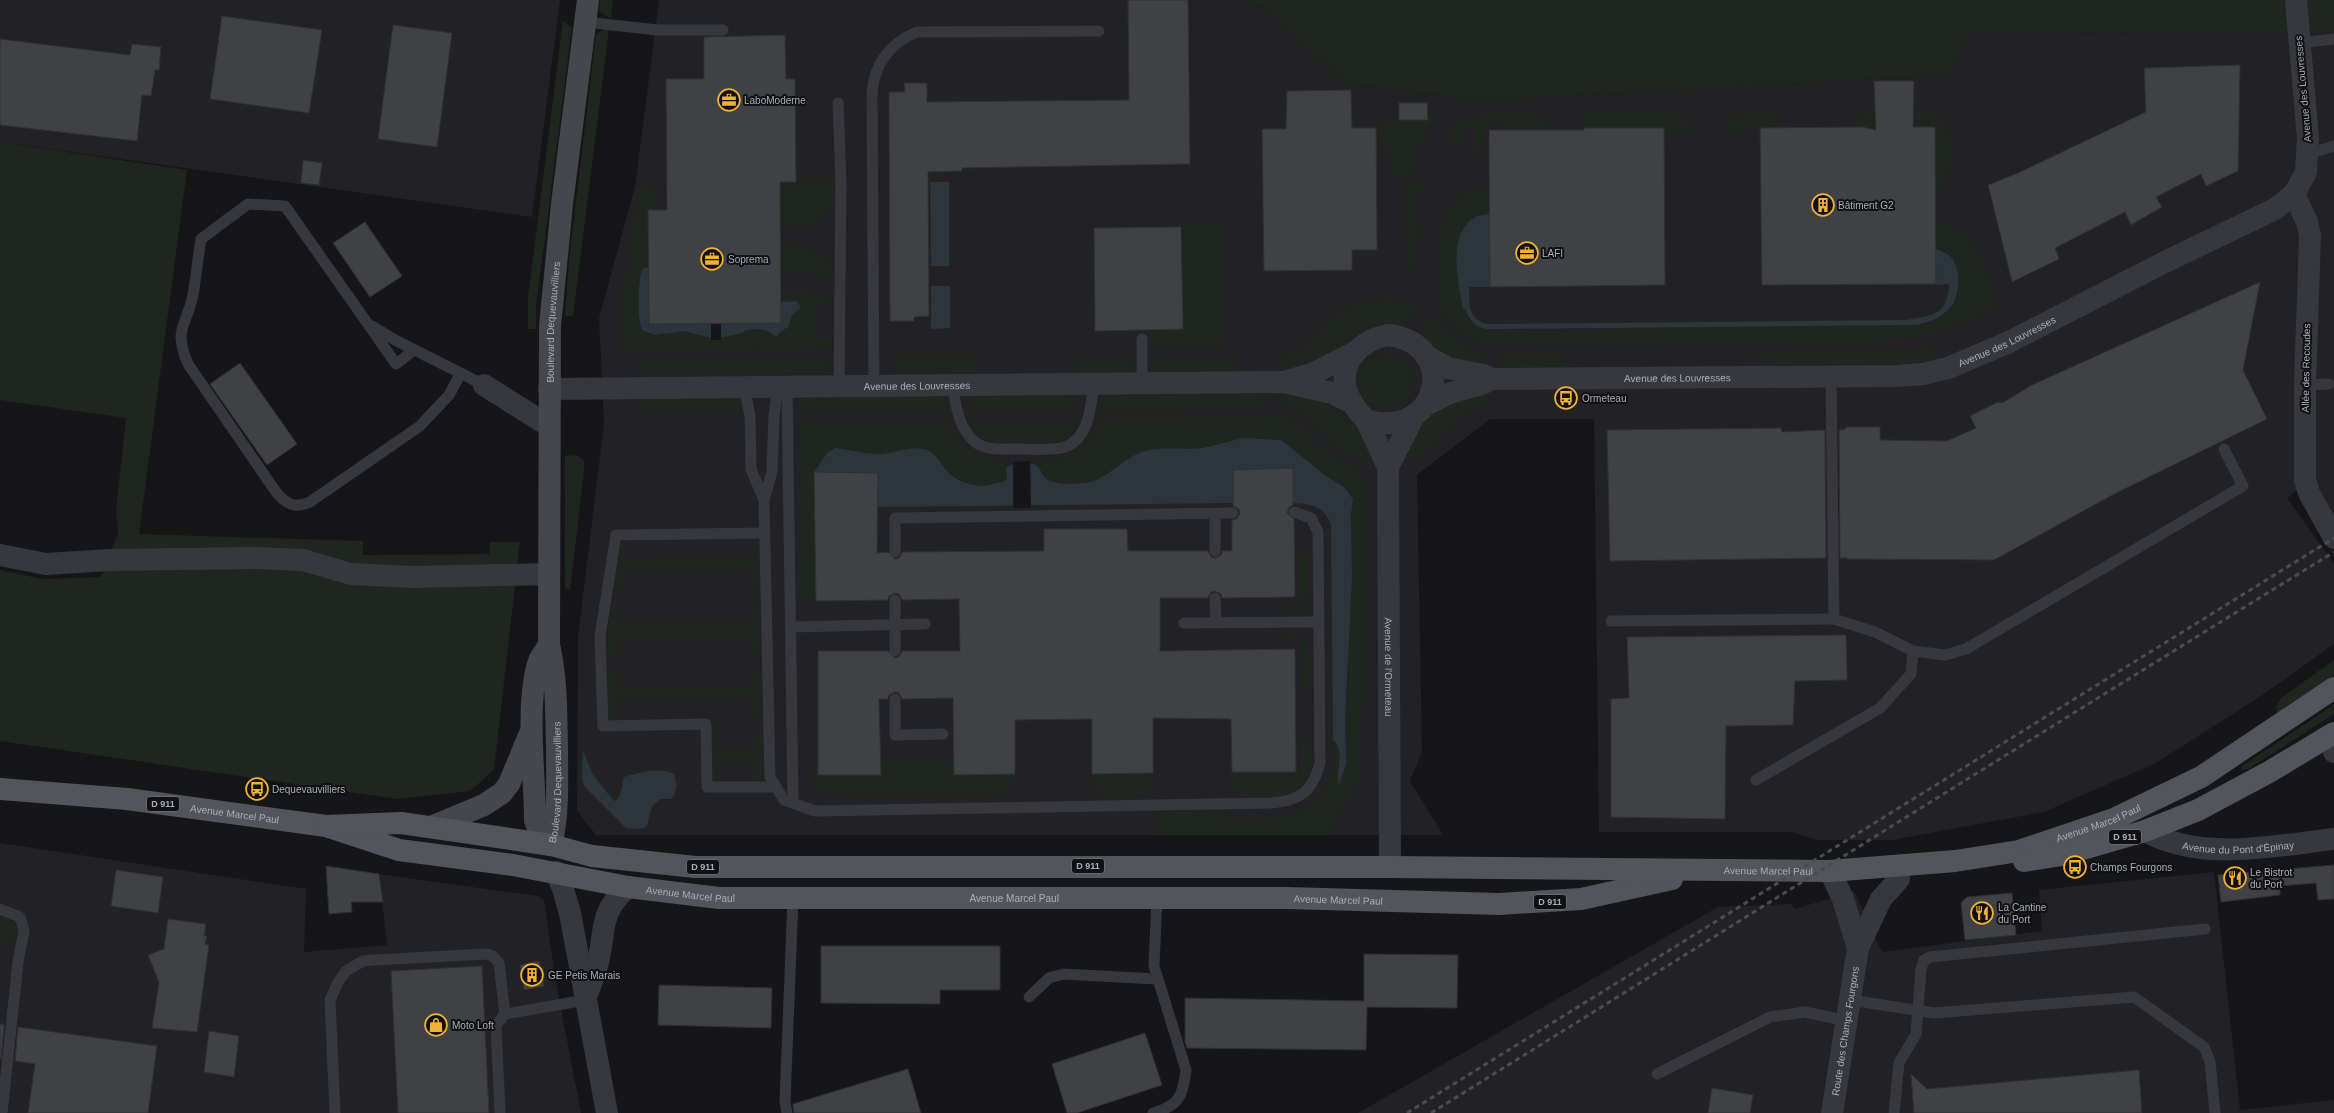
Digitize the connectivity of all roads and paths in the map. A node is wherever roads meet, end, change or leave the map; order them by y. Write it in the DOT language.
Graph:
graph roads {
  1 [pos="588,0"];
  2 [pos="2296,0"];
  3 [pos="585,22"];
  4 [pos="723,30"];
  5 [pos="1100,31"];
  6 [pos="2334,39"];
  7 [pos="2299,43"];
  8 [pos="838,103"];
  9 [pos="2334,146"];
  10 [pos="2308,154"];
  11 [pos="2294,194"];
  12 [pos="366,322"];
  13 [pos="1142,340"];
  14 [pos="414,350"];
  15 [pos="1355,352"];
  16 [pos="1426,356"];
  17 [pos="461,373"];
  18 [pos="1831,377"];
  19 [pos="1492,379"];
  20 [pos="1284,382"];
  21 [pos="1094,383"];
  22 [pos="1142,383"];
  23 [pos="2329,384"];
  24 [pos="484,385"];
  25 [pos="839,385"];
  26 [pos="874,385"];
  27 [pos="952,385"];
  28 [pos="2306,385"];
  29 [pos="744,386"];
  30 [pos="783,386"];
  31 [pos="549,389"];
  32 [pos="1352,404"];
  33 [pos="1419,411"];
  34 [pos="1366,420"];
  35 [pos="549,426"];
  36 [pos="2224,449"];
  37 [pos="1388,467"];
  38 [pos="764,500"];
  39 [pos="1294,512"];
  40 [pos="1232,513"];
  41 [pos="1214,514"];
  42 [pos="765,533"];
  43 [pos="2334,538"];
  44 [pos="1215,551"];
  45 [pos="895,552"];
  46 [pos="0,555"];
  47 [pos="549,574"];
  48 [pos="1215,598"];
  49 [pos="895,600"];
  50 [pos="1834,619"];
  51 [pos="1612,621"];
  52 [pos="1319,622"];
  53 [pos="1184,623"];
  54 [pos="1216,623"];
  55 [pos="925,624"];
  56 [pos="895,625"];
  57 [pos="791,627"];
  58 [pos="549,645"];
  59 [pos="1913,651"];
  60 [pos="895,652"];
  61 [pos="2334,688"];
  62 [pos="895,699"];
  63 [pos="533,729"];
  64 [pos="944,734"];
  65 [pos="2333,740"];
  66 [pos="1756,780"];
  67 [pos="776,787"];
  68 [pos="0,789"];
  69 [pos="794,803"];
  70 [pos="326,826"];
  71 [pos="431,827"];
  72 [pos="2145,831"];
  73 [pos="2334,839"];
  74 [pos="551,845"];
  75 [pos="1390,867"];
  76 [pos="1705,871"];
  77 [pos="1830,871"];
  78 [pos="556,872"];
  79 [pos="1899,879"];
  80 [pos="628,887"];
  81 [pos="793,898"];
  82 [pos="1157,898"];
  83 [pos="1391,901"];
  84 [pos="0,909"];
  85 [pos="2206,929"];
  86 [pos="1858,948"];
  87 [pos="1156,979"];
  88 [pos="1029,997"];
  89 [pos="585,999"];
  90 [pos="1850,1000"];
  91 [pos="1918,1011"];
  92 [pos="505,1014"];
  93 [pos="1847,1021"];
  94 [pos="1657,1074"];
  95 [pos="3,1078"];
  96 [pos="2,1113"];
  97 [pos="335,1113"];
  98 [pos="500,1113"];
  99 [pos="607,1113"];
  100 [pos="787,1113"];
  101 [pos="1153,1113"];
  102 [pos="1832,1113"];
  103 [pos="1894,1113"];
  104 [pos="2215,1113"];
  1 -- 3 [label="main road, Boulevard Dequevauvilliers"];
  2 -- 7 [label="street, Avenue des Louvresses"];
  3 -- 4 [label="lane"];
  3 -- 31 [label="main road, Boulevard Dequevauvilliers"];
  5 -- 26 [label="lane"];
  6 -- 7 [label="lane"];
  7 -- 10 [label="street, Avenue des Louvresses"];
  8 -- 25 [label="lane"];
  9 -- 10 [label="lane"];
  10 -- 11 [label="street, Avenue des Louvresses"];
  11 -- 18 [label="street, Avenue des Louvresses"];
  11 -- 28 [label="street, Allée des Recoudes"];
  12 -- 14 [label="lane"];
  12 -- 14 [label="lane"];
  12 -- 17 [label="lane"];
  13 -- 22 [label="lane"];
  14 -- 17 [label="lane"];
  15 -- 16 [label="street"];
  15 -- 20 [label="street, Avenue des Louvresses"];
  15 -- 32 [label="street"];
  16 -- 19 [label="street, Avenue des Louvresses"];
  16 -- 33 [label="street"];
  17 -- 24 [label="lane"];
  18 -- 19 [label="street, Avenue des Louvresses"];
  18 -- 50 [label="lane"];
  19 -- 33 [label="street, Avenue des Louvresses"];
  20 -- 22 [label="street, Avenue des Louvresses"];
  20 -- 32 [label="street, Avenue des Louvresses"];
  21 -- 22 [label="street, Avenue des Louvresses"];
  21 -- 27 [label="street, Avenue des Louvresses"];
  21 -- 27 [label="lane"];
  23 -- 28 [label="lane"];
  24 -- 35 [label="street"];
  25 -- 26 [label="street, Avenue des Louvresses"];
  25 -- 30 [label="street, Avenue des Louvresses"];
  26 -- 27 [label="street, Avenue des Louvresses"];
  28 -- 43 [label="street, Allée des Recoudes"];
  29 -- 30 [label="street, Avenue des Louvresses"];
  29 -- 31 [label="street, Avenue des Louvresses"];
  29 -- 38 [label="lane"];
  30 -- 38 [label="lane"];
  30 -- 57 [label="lane"];
  31 -- 35 [label="main road, Boulevard Dequevauvilliers"];
  32 -- 34 [label="street"];
  33 -- 34 [label="street"];
  33 -- 37 [label="street, Avenue de l'Ormeteau"];
  34 -- 37 [label="street, Avenue de l'Ormeteau"];
  35 -- 47 [label="main road, Boulevard Dequevauvilliers"];
  36 -- 59 [label="lane"];
  37 -- 75 [label="street, Avenue de l'Ormeteau"];
  38 -- 42 [label="lane"];
  39 -- 52 [label="lane"];
  40 -- 41 [label="lane"];
  41 -- 44 [label="lane"];
  41 -- 45 [label="lane"];
  42 -- 67 [label="lane"];
  42 -- 67 [label="lane"];
  46 -- 47 [label="street"];
  47 -- 58 [label="main road, Boulevard Dequevauvilliers"];
  48 -- 54 [label="lane"];
  49 -- 56 [label="lane"];
  50 -- 51 [label="lane"];
  50 -- 59 [label="lane"];
  52 -- 54 [label="lane"];
  52 -- 69 [label="lane"];
  53 -- 54 [label="lane"];
  55 -- 56 [label="lane"];
  56 -- 57 [label="lane"];
  56 -- 60 [label="lane"];
  57 -- 69 [label="lane"];
  58 -- 63 [label="main road, Boulevard Dequevauvilliers"];
  58 -- 74 [label="main road, Boulevard Dequevauvilliers"];
  59 -- 66 [label="lane"];
  61 -- 77 [label="main road, Avenue Marcel Paul / D 911"];
  62 -- 64 [label="lane"];
  63 -- 71 [label="main road, Boulevard Dequevauvilliers"];
  63 -- 74 [label="main road, Boulevard Dequevauvilliers"];
  65 -- 72 [label="main road, Avenue Marcel Paul / D 911"];
  67 -- 69 [label="lane"];
  68 -- 70 [label="main road, Avenue Marcel Paul / D 911"];
  70 -- 71 [label="main road, Avenue Marcel Paul / D 911"];
  70 -- 78 [label="main road, Avenue Marcel Paul / D 911"];
  71 -- 74 [label="main road, Avenue Marcel Paul / D 911"];
  72 -- 73 [label="street, Avenue du Pont d'Épinay"];
  72 -- 79 [label="main road, Avenue Marcel Paul / D 911"];
  74 -- 75 [label="main road, Avenue Marcel Paul / D 911"];
  74 -- 78 [label="main road"];
  75 -- 76 [label="main road, Avenue Marcel Paul / D 911"];
  75 -- 83 [label="main road"];
  76 -- 77 [label="main road, Avenue Marcel Paul / D 911"];
  76 -- 83 [label="main road, Avenue Marcel Paul / D 911"];
  77 -- 79 [label="main road, Avenue Marcel Paul / D 911"];
  77 -- 86 [label="street, Route des Champs Fourgons"];
  78 -- 80 [label="main road, Avenue Marcel Paul / D 911"];
  78 -- 89 [label="street"];
  79 -- 86 [label="street, Route des Champs Fourgons"];
  80 -- 81 [label="main road, Avenue Marcel Paul / D 911"];
  80 -- 89 [label="street"];
  81 -- 82 [label="main road, Avenue Marcel Paul / D 911"];
  81 -- 100 [label="lane"];
  82 -- 83 [label="main road, Avenue Marcel Paul / D 911"];
  82 -- 87 [label="lane"];
  84 -- 95 [label="lane"];
  85 -- 91 [label="lane"];
  86 -- 90 [label="street, Route des Champs Fourgons"];
  87 -- 88 [label="lane"];
  87 -- 101 [label="lane"];
  89 -- 92 [label="lane"];
  89 -- 99 [label="street"];
  90 -- 91 [label="lane"];
  90 -- 93 [label="street, Route des Champs Fourgons"];
  91 -- 103 [label="lane"];
  91 -- 104 [label="lane"];
  92 -- 97 [label="lane"];
  92 -- 98 [label="lane"];
  93 -- 94 [label="lane"];
  93 -- 102 [label="street, Route des Champs Fourgons"];
  95 -- 96 [label="lane"];
}
